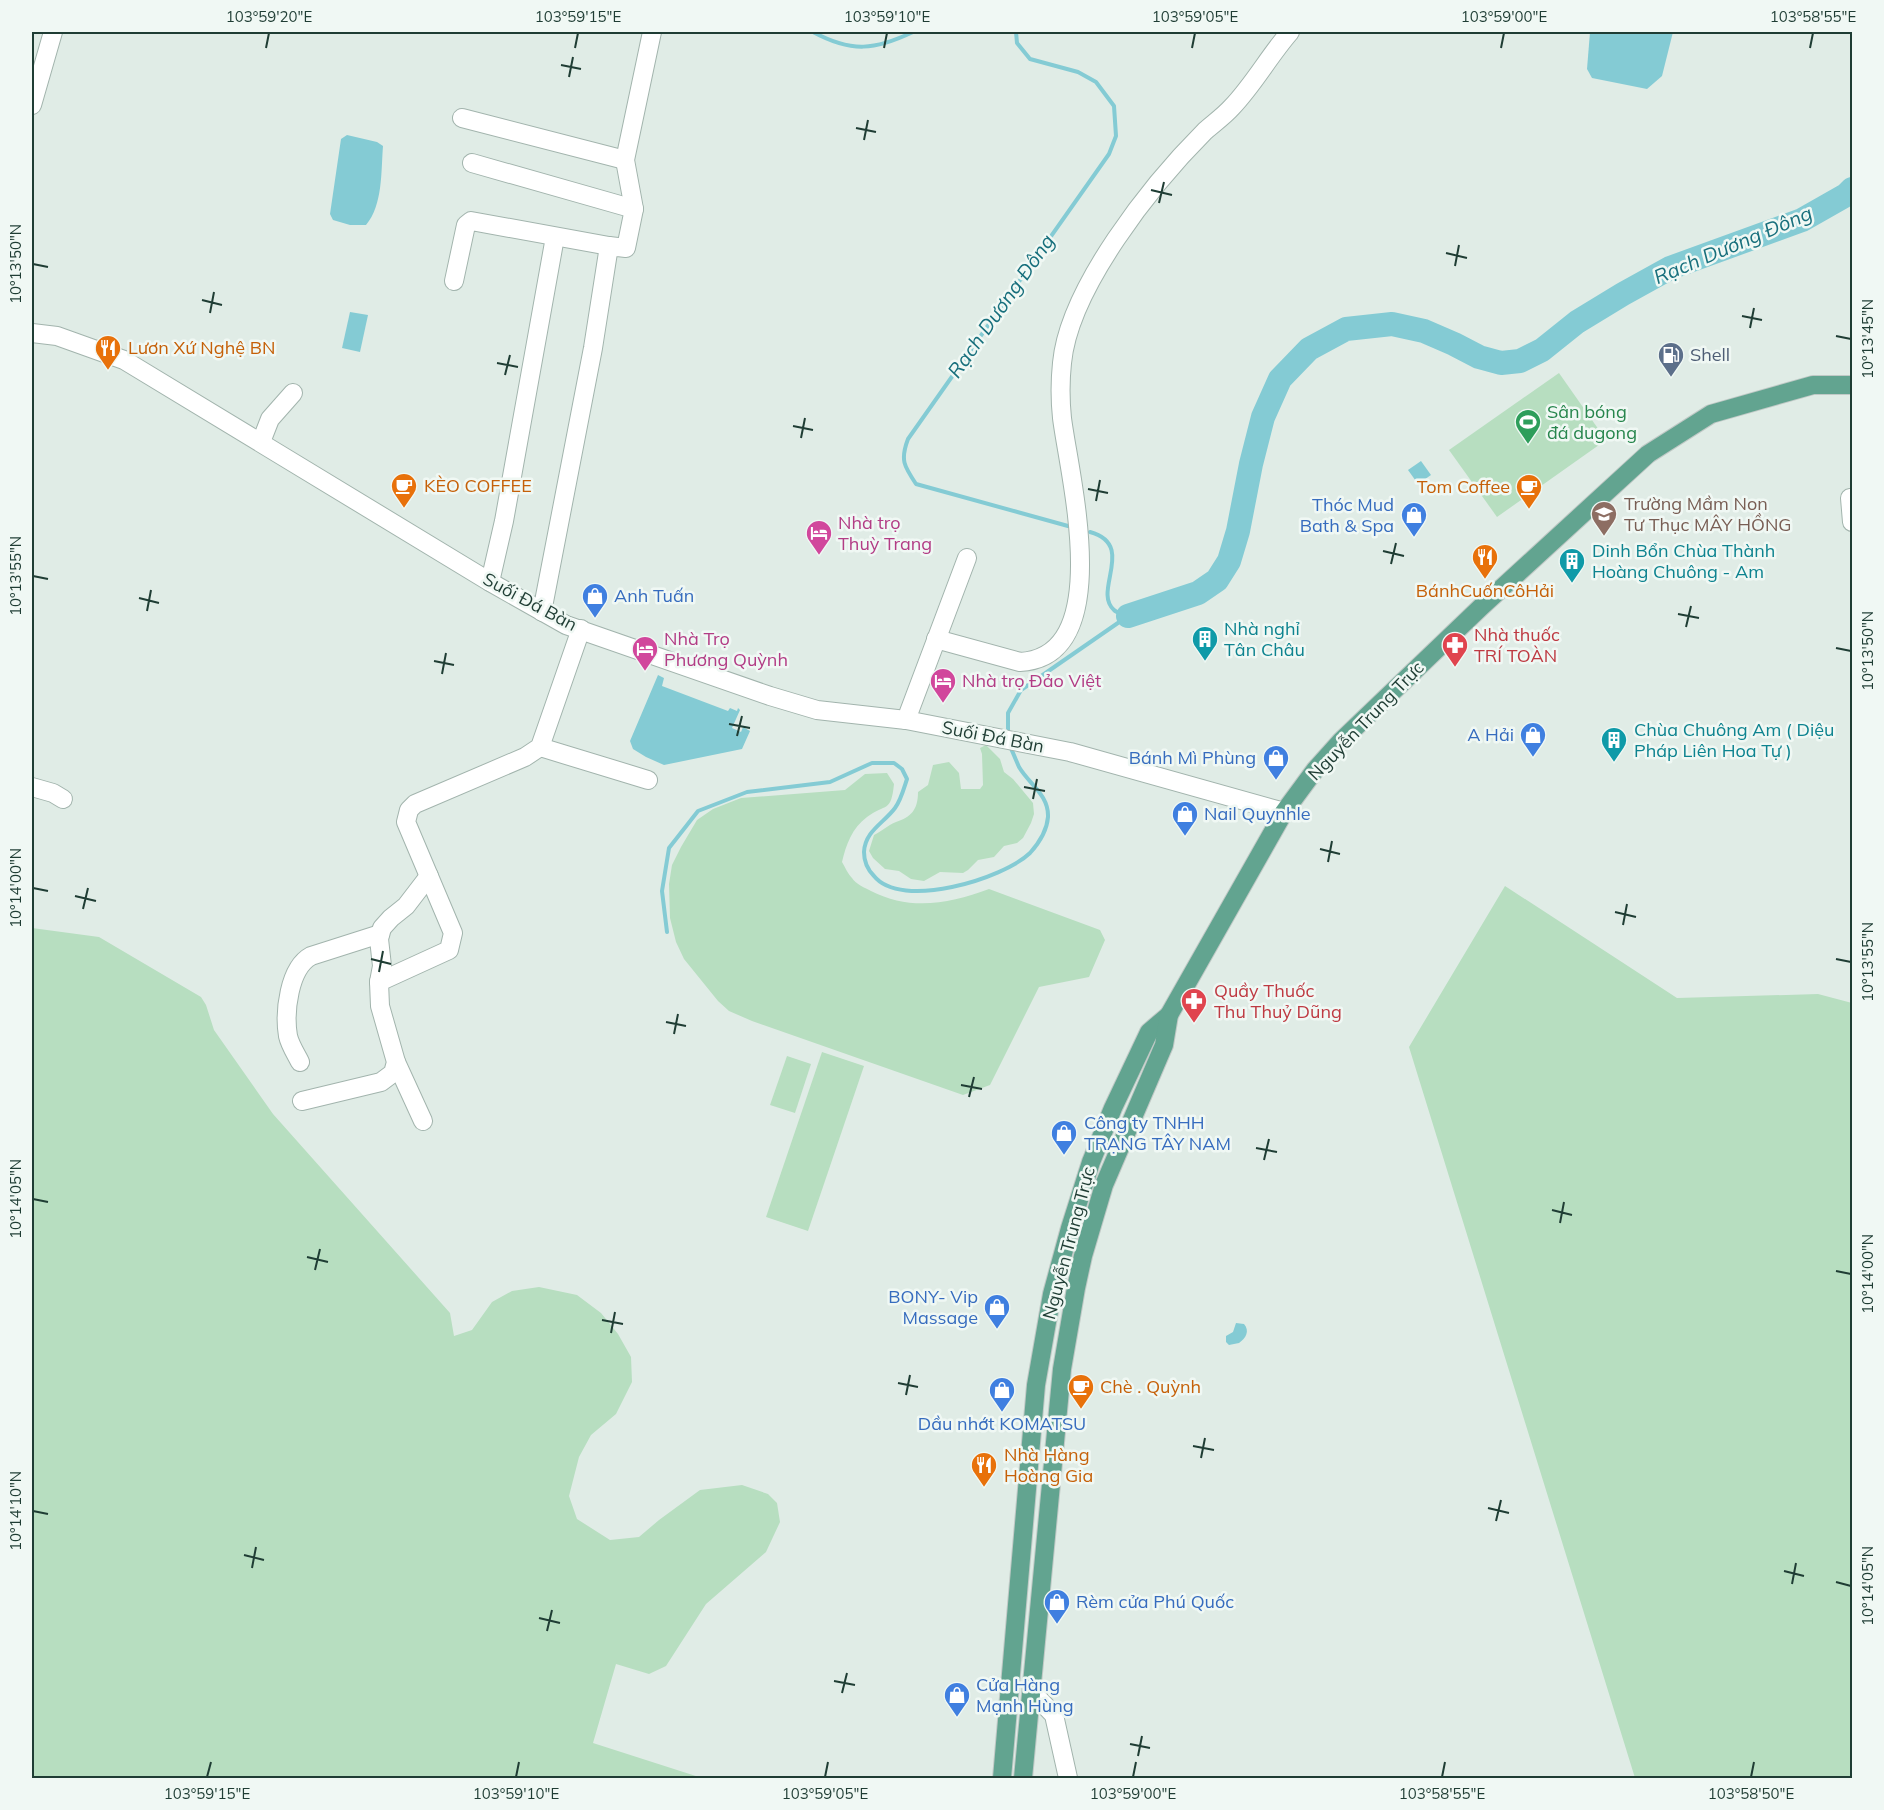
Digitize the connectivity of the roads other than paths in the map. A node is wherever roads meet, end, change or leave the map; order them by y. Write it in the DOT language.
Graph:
graph roads {
  1 [pos="53,32"];
  2 [pos="652,32"];
  3 [pos="1290,32"];
  4 [pos="33,94"];
  5 [pos="462,118"];
  6 [pos="625,160"];
  7 [pos="472,163"];
  8 [pos="634,209"];
  9 [pos="555,237"];
  10 [pos="609,246"];
  11 [pos="454,281"];
  12 [pos="32,333"];
  13 [pos="1852,385"];
  14 [pos="293,393"];
  15 [pos="261,442"];
  16 [pos="1850,498"];
  17 [pos="1852,522"];
  18 [pos="967,558"];
  19 [pos="490,582"];
  20 [pos="542,612"];
  21 [pos="581,629"];
  22 [pos="936,639"];
  23 [pos="906,720"];
  24 [pos="540,747"];
  25 [pos="648,780"];
  26 [pos="32,787"];
  27 [pos="63,799"];
  28 [pos="1284,812"];
  29 [pos="429,876"];
  30 [pos="380,933"];
  31 [pos="379,982"];
  32 [pos="1169,1015"];
  33 [pos="300,1062"];
  34 [pos="396,1062"];
  35 [pos="302,1101"];
  36 [pos="423,1121"];
  37 [pos="1032,1692"];
  38 [pos="1002,1779"];
  39 [pos="1023,1779"];
  40 [pos="1068,1779"];
  1 -- 4 [label="street"];
  2 -- 6 [label="street"];
  3 -- 22 [label="street"];
  5 -- 6 [label="street"];
  6 -- 8 [label="street"];
  7 -- 8 [label="street"];
  8 -- 10 [label="street"];
  9 -- 10 [label="street"];
  9 -- 11 [label="street"];
  9 -- 19 [label="street"];
  10 -- 20 [label="street"];
  12 -- 15 [label="street, Suối Đá Bàn"];
  13 -- 28 [label="main road, Nguyễn Trung Trực"];
  14 -- 15 [label="street"];
  15 -- 19 [label="street, Suối Đá Bàn"];
  16 -- 17 [label="street"];
  18 -- 22 [label="street"];
  19 -- 20 [label="street, Suối Đá Bàn"];
  20 -- 21 [label="street, Suối Đá Bàn"];
  21 -- 23 [label="street, Suối Đá Bàn"];
  21 -- 24 [label="street"];
  22 -- 23 [label="street"];
  23 -- 28 [label="street, Suối Đá Bàn"];
  24 -- 25 [label="street"];
  24 -- 29 [label="street"];
  26 -- 27 [label="street"];
  28 -- 32 [label="main road, Nguyễn Trung Trực"];
  29 -- 30 [label="street"];
  29 -- 31 [label="street"];
  30 -- 31 [label="street"];
  30 -- 33 [label="street"];
  31 -- 34 [label="street"];
  32 -- 37 [label="main road, Nguyễn Trung Trực"];
  32 -- 38 [label="main road, Nguyễn Trung Trực"];
  34 -- 35 [label="street"];
  34 -- 36 [label="street"];
  37 -- 39 [label="main road, Nguyễn Trung Trực"];
  37 -- 40 [label="street"];
}
